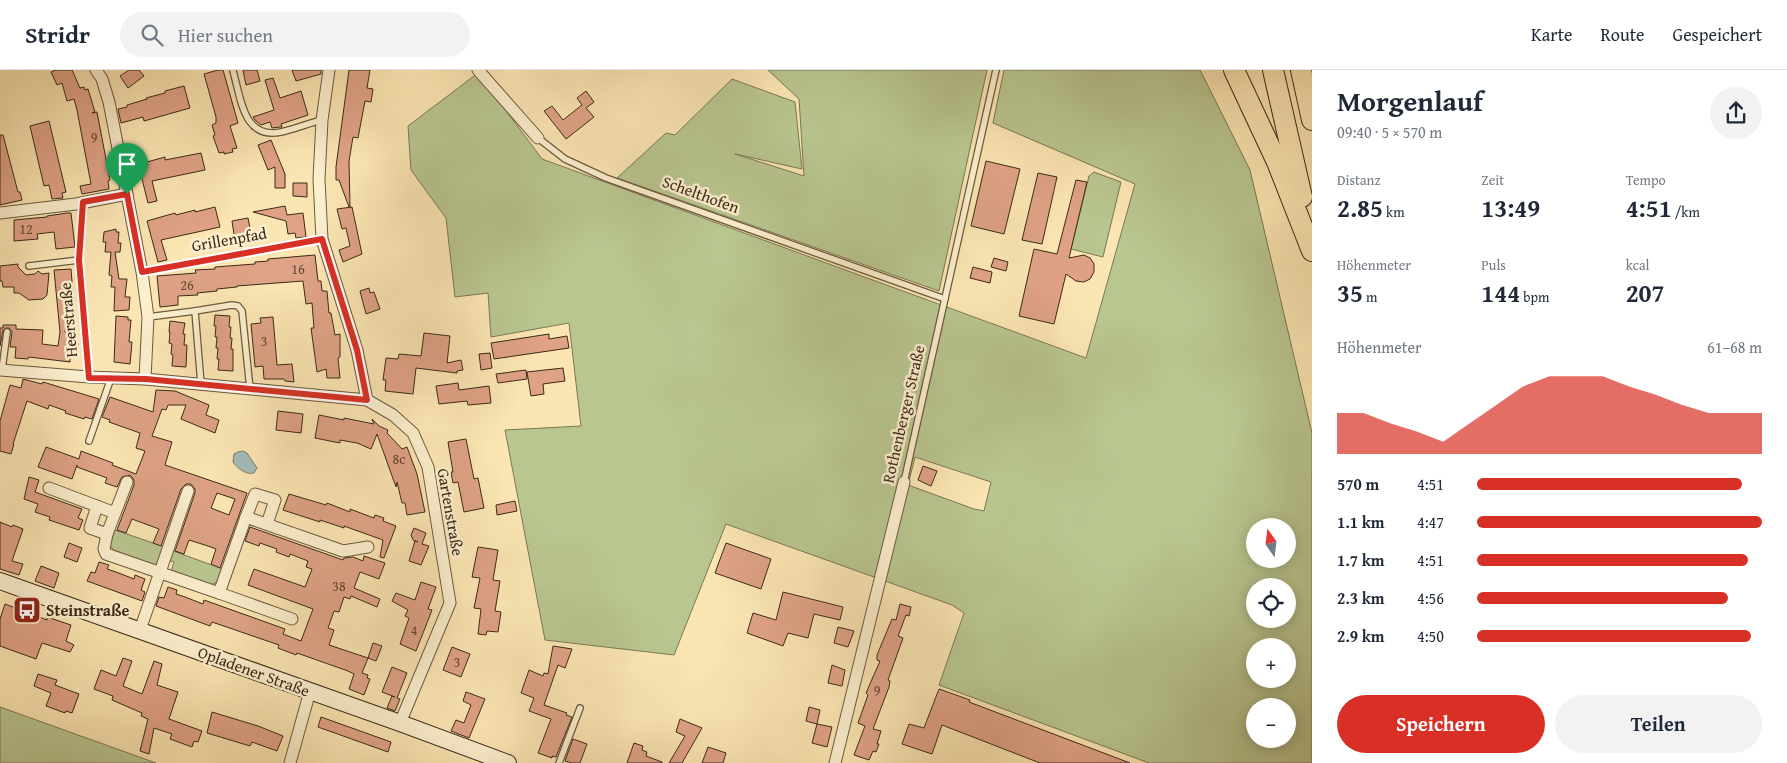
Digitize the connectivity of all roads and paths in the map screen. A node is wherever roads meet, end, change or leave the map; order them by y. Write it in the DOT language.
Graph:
graph roads {
  1 [pos="96,70"];
  2 [pos="329,70"];
  3 [pos="478,70"];
  4 [pos="996,70"];
  5 [pos="1234,70"];
  6 [pos="1273,70"];
  7 [pos="1301,70"];
  8 [pos="234,71"];
  9 [pos="322,120"];
  10 [pos="1312,120"];
  11 [pos="538,138"];
  12 [pos="127,194"];
  13 [pos="80,203"];
  14 [pos="0,213"];
  15 [pos="322,239"];
  16 [pos="1312,244"];
  17 [pos="1312,251"];
  18 [pos="79,260"];
  19 [pos="29,266"];
  20 [pos="142,272"];
  21 [pos="945,298"];
  22 [pos="195,311"];
  23 [pos="148,317"];
  24 [pos="7,332"];
  25 [pos="1,370"];
  26 [pos="89,378"];
  27 [pos="111,378"];
  28 [pos="146,379"];
  29 [pos="202,384"];
  30 [pos="250,389"];
  31 [pos="367,400"];
  32 [pos="89,441"];
  33 [pos="127,482"];
  34 [pos="904,482"];
  35 [pos="49,488"];
  36 [pos="188,491"];
  37 [pos="97,506"];
  38 [pos="116,513"];
  39 [pos="246,518"];
  40 [pos="267,524"];
  41 [pos="107,534"];
  42 [pos="368,547"];
  43 [pos="160,573"];
  44 [pos="0,580"];
  45 [pos="219,593"];
  46 [pos="292,618"];
  47 [pos="140,630"];
  48 [pos="310,692"];
  49 [pos="580,708"];
  50 [pos="400,723"];
  51 [pos="290,763"];
  52 [pos="508,763"];
  53 [pos="559,763"];
  54 [pos="835,763"];
  1 -- 12 [label="street"];
  2 -- 9 [label="street"];
  3 -- 11 [label="street, Schelthofen"];
  4 -- 21 [label="lane, Rothenberger Straße"];
  5 -- 17 [label="highway"];
  6 -- 16 [label="highway"];
  7 -- 10 [label="highway"];
  8 -- 9 [label="lane"];
  9 -- 15 [label="street"];
  11 -- 21 [label="lane, Schelthofen"];
  12 -- 13 [label="street"];
  12 -- 20 [label="street"];
  13 -- 14 [label="street"];
  13 -- 18 [label="lane, Heerstraße"];
  15 -- 20 [label="lane, Grillenpfad"];
  15 -- 31 [label="street"];
  18 -- 19 [label="lane, Heerstraße"];
  18 -- 26 [label="lane, Heerstraße"];
  20 -- 23 [label="street"];
  21 -- 34 [label="lane, Rothenberger Straße"];
  22 -- 23 [label="lane"];
  22 -- 29 [label="lane"];
  22 -- 30 [label="lane"];
  23 -- 28 [label="street"];
  24 -- 25 [label="lane"];
  25 -- 26 [label="street, Heerstraße"];
  26 -- 27 [label="street, Heerstraße"];
  27 -- 28 [label="street, Heerstraße"];
  27 -- 32 [label="lane"];
  28 -- 29 [label="street, Heerstraße"];
  29 -- 30 [label="street, Heerstraße"];
  30 -- 31 [label="street, Heerstraße"];
  31 -- 50 [label="street, Gartenstraße"];
  33 -- 38 [label="street"];
  34 -- 54 [label="street, Rothenberger Straße"];
  35 -- 37 [label="street"];
  36 -- 43 [label="street"];
  37 -- 38 [label="street"];
  37 -- 41 [label="street"];
  38 -- 41 [label="street"];
  39 -- 40 [label="street"];
  39 -- 40 [label="street"];
  39 -- 45 [label="street"];
  40 -- 42 [label="street"];
  41 -- 43 [label="street"];
  43 -- 45 [label="street"];
  43 -- 47 [label="street"];
  44 -- 47 [label="main road, Opladener Straße"];
  45 -- 46 [label="street"];
  47 -- 48 [label="main road, Opladener Straße"];
  48 -- 50 [label="main road, Opladener Straße"];
  48 -- 51 [label="street"];
  49 -- 53 [label="lane"];
  50 -- 52 [label="main road, Opladener Straße"];
}
